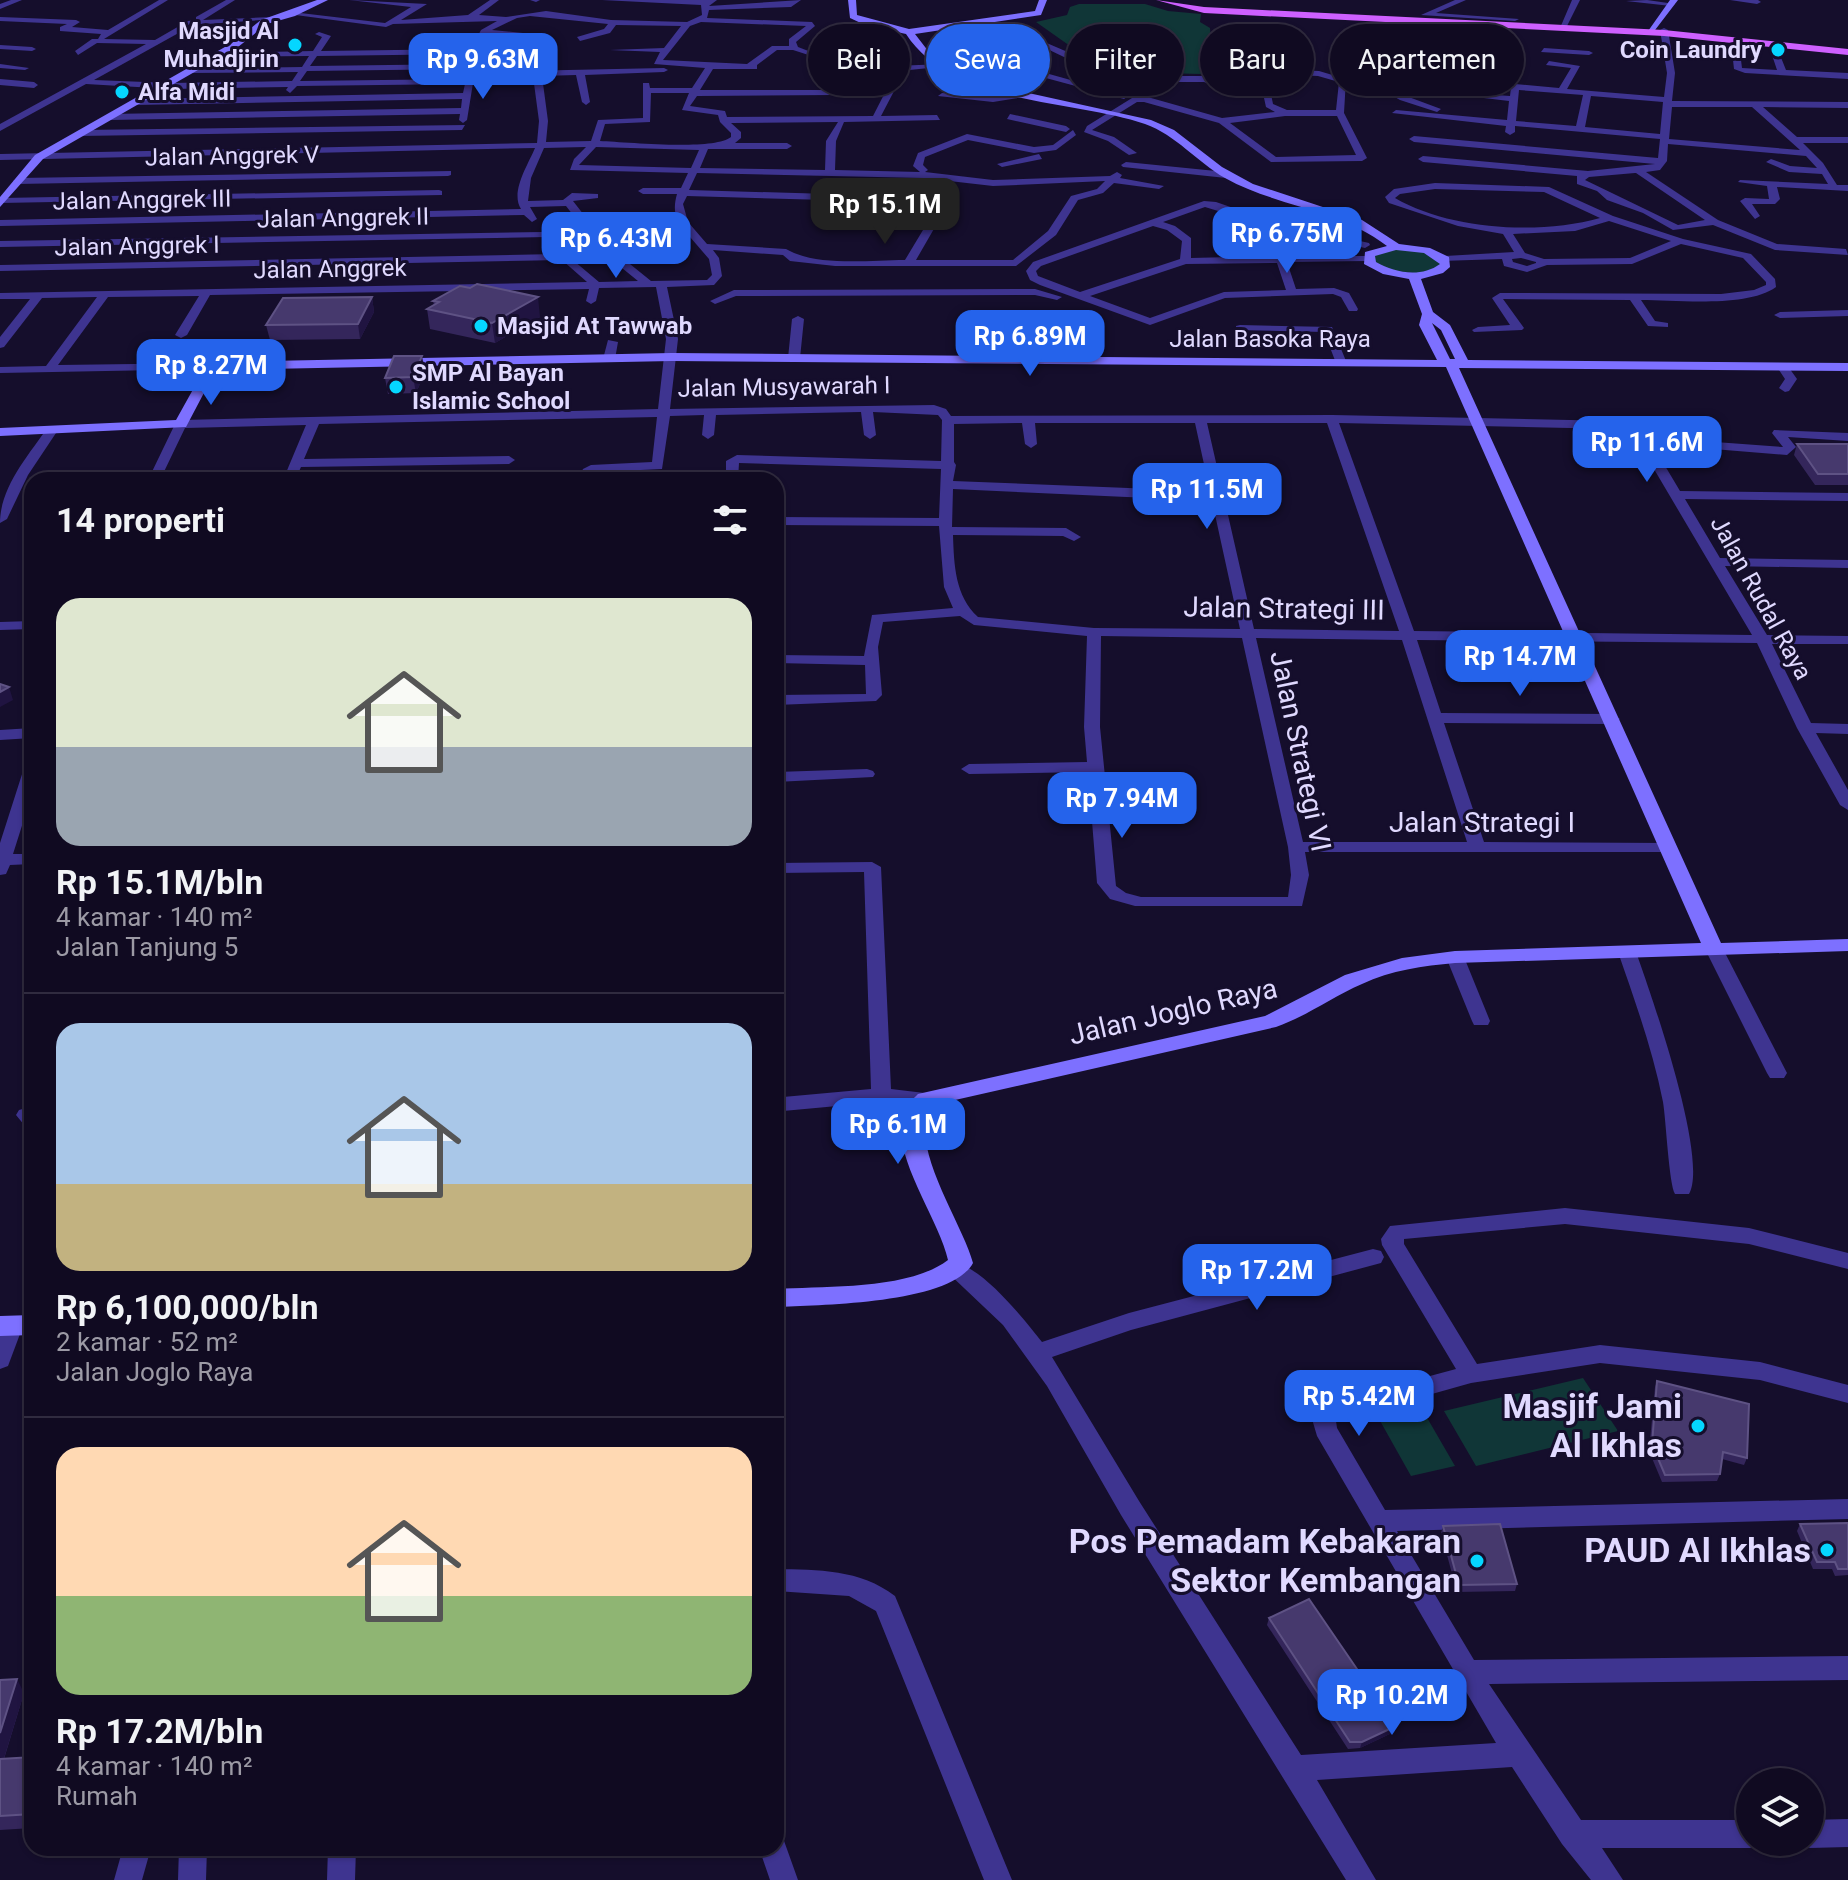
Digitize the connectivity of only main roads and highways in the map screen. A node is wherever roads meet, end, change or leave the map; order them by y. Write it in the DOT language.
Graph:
graph roads {
  1 [pos="1160,0"];
  2 [pos="1317,5"];
  3 [pos="1329,5"];
  4 [pos="1256,14"];
  5 [pos="1321,16"];
  6 [pos="1418,19"];
  7 [pos="1650,30"];
  8 [pos="1848,51"];
  1 -- 4 [label="main road"];
  2 -- 4 [label="main road"];
  3 -- 5 [label="main road"];
  4 -- 5 [label="main road"];
  5 -- 6 [label="main road"];
  6 -- 7 [label="main road"];
  6 -- 7 [label="main road"];
  7 -- 8 [label="main road"];
}
